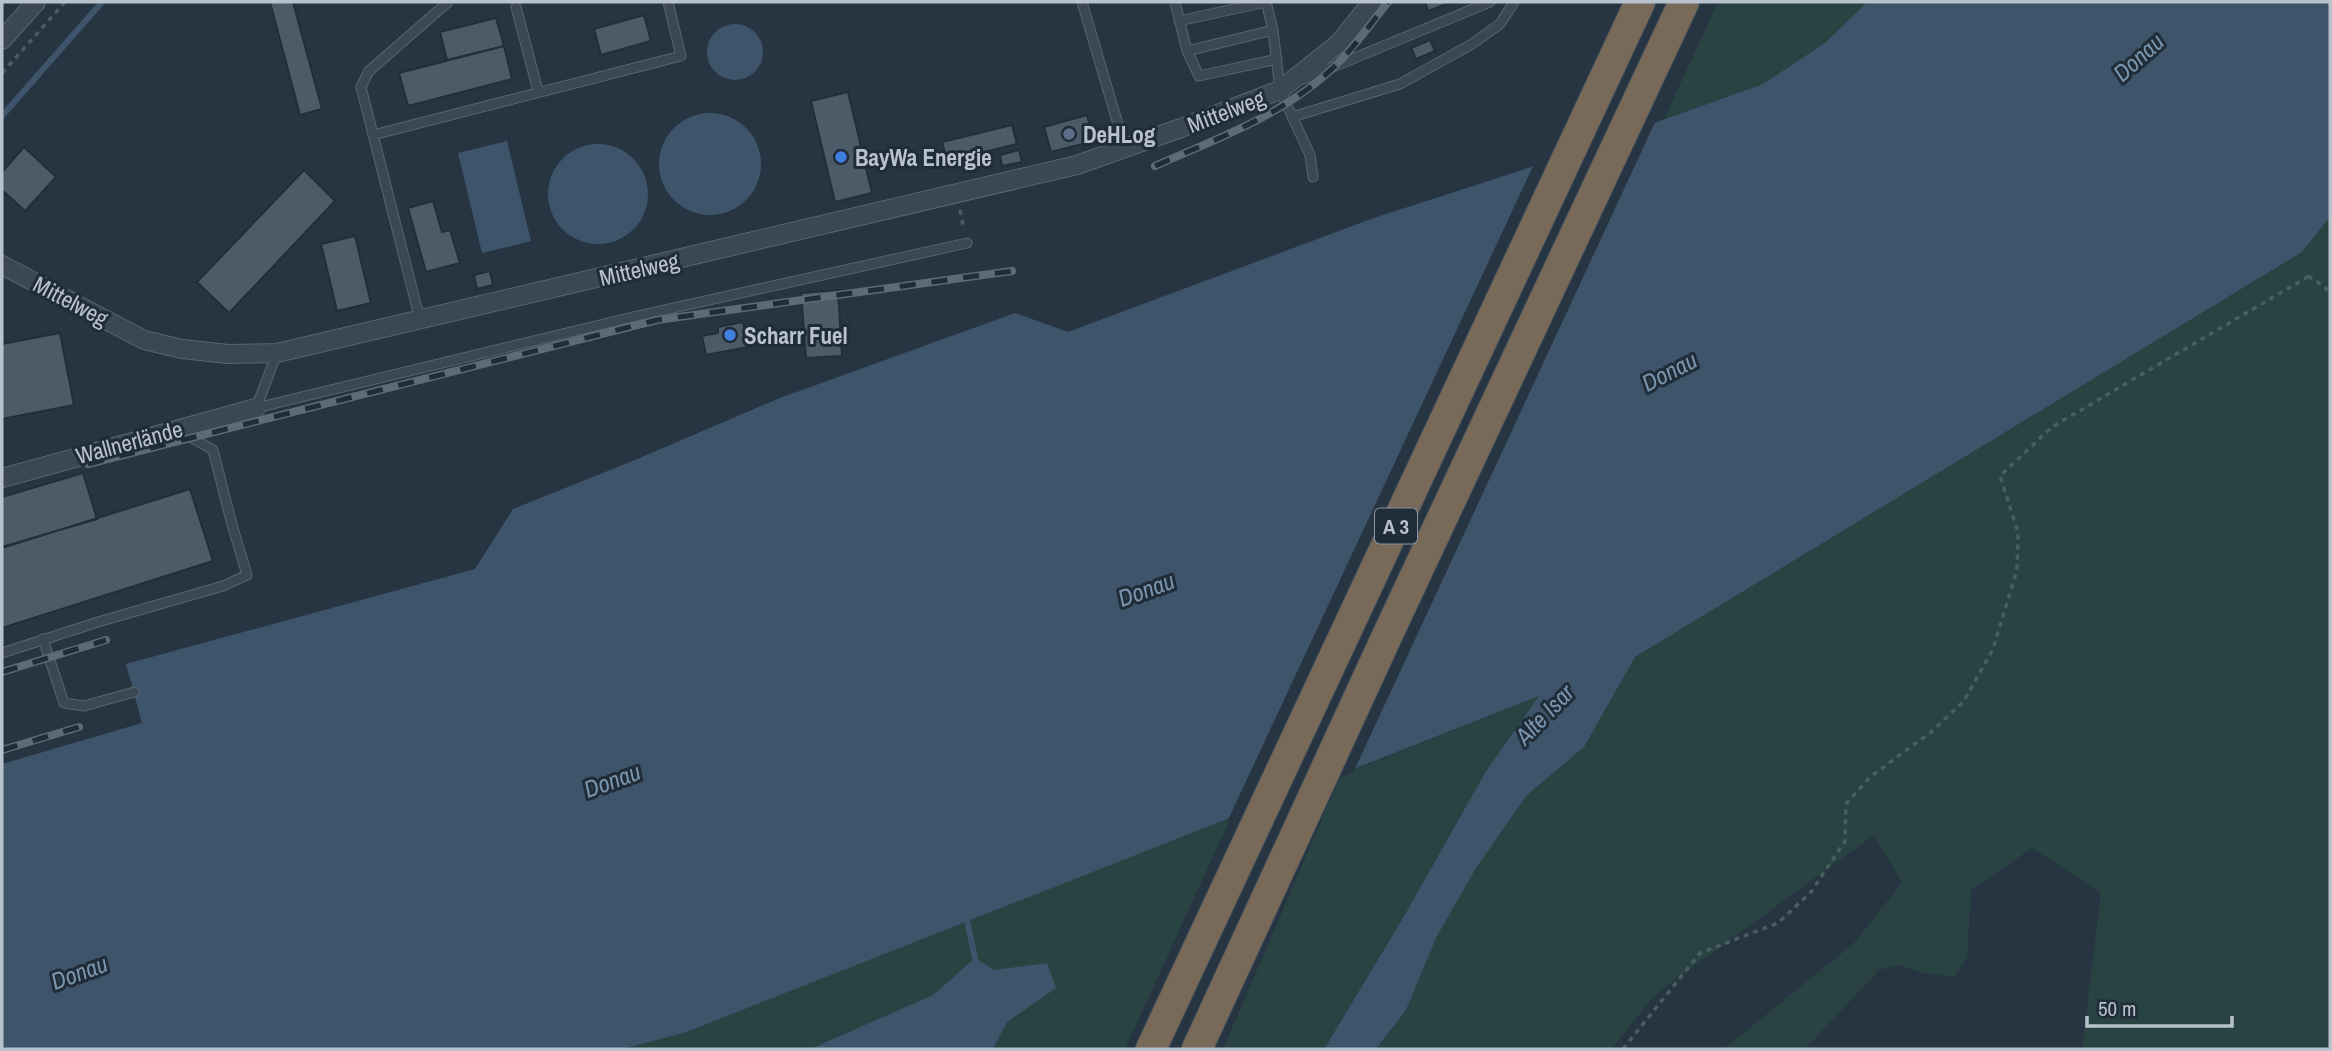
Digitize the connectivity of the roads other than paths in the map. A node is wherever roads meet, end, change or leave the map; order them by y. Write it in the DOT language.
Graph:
graph roads {
  1 [pos="36,2"];
  2 [pos="448,2"];
  3 [pos="668,2"];
  4 [pos="1082,2"];
  5 [pos="1174,2"];
  6 [pos="1266,2"];
  7 [pos="1372,2"];
  8 [pos="1490,2"];
  9 [pos="1514,2"];
  10 [pos="1640,2"];
  11 [pos="1684,2"];
  12 [pos="516,7"];
  13 [pos="1180,21"];
  14 [pos="1273,30"];
  15 [pos="2,40"];
  16 [pos="1187,51"];
  17 [pos="1276,59"];
  18 [pos="1280,90"];
  19 [pos="538,91"];
  20 [pos="1292,117"];
  21 [pos="373,135"];
  22 [pos="1125,148"];
  23 [pos="1313,177"];
  24 [pos="967,243"];
  25 [pos="2,265"];
  26 [pos="420,320"];
  27 [pos="276,353"];
  28 [pos="256,408"];
  29 [pos="177,429"];
  30 [pos="2,478"];
  31 [pos="43,639"];
  32 [pos="2,653"];
  33 [pos="134,692"];
  34 [pos="1152,1049"];
  35 [pos="1197,1049"];
  1 -- 15 [label="street"];
  2 -- 21 [label="lane"];
  3 -- 19 [label="lane"];
  4 -- 22 [label="lane"];
  5 -- 13 [label="lane"];
  6 -- 13 [label="lane"];
  6 -- 14 [label="lane"];
  7 -- 18 [label="street, Mittelweg"];
  8 -- 18 [label="lane"];
  9 -- 20 [label="lane"];
  10 -- 34 [label="highway, A 3"];
  11 -- 35 [label="highway, A 3"];
  12 -- 19 [label="lane"];
  13 -- 16 [label="lane"];
  14 -- 16 [label="lane"];
  14 -- 17 [label="lane"];
  16 -- 17 [label="lane"];
  17 -- 18 [label="lane"];
  18 -- 20 [label="lane"];
  18 -- 22 [label="street, Mittelweg"];
  19 -- 21 [label="lane"];
  20 -- 23 [label="lane"];
  21 -- 26 [label="lane"];
  22 -- 26 [label="street, Mittelweg"];
  24 -- 28 [label="lane"];
  25 -- 27 [label="street, Mittelweg"];
  26 -- 27 [label="street, Mittelweg"];
  27 -- 28 [label="lane"];
  28 -- 29 [label="street, Wallnerlände"];
  29 -- 30 [label="street, Wallnerlände"];
  29 -- 31 [label="lane"];
  31 -- 32 [label="lane"];
  31 -- 33 [label="lane"];
}
